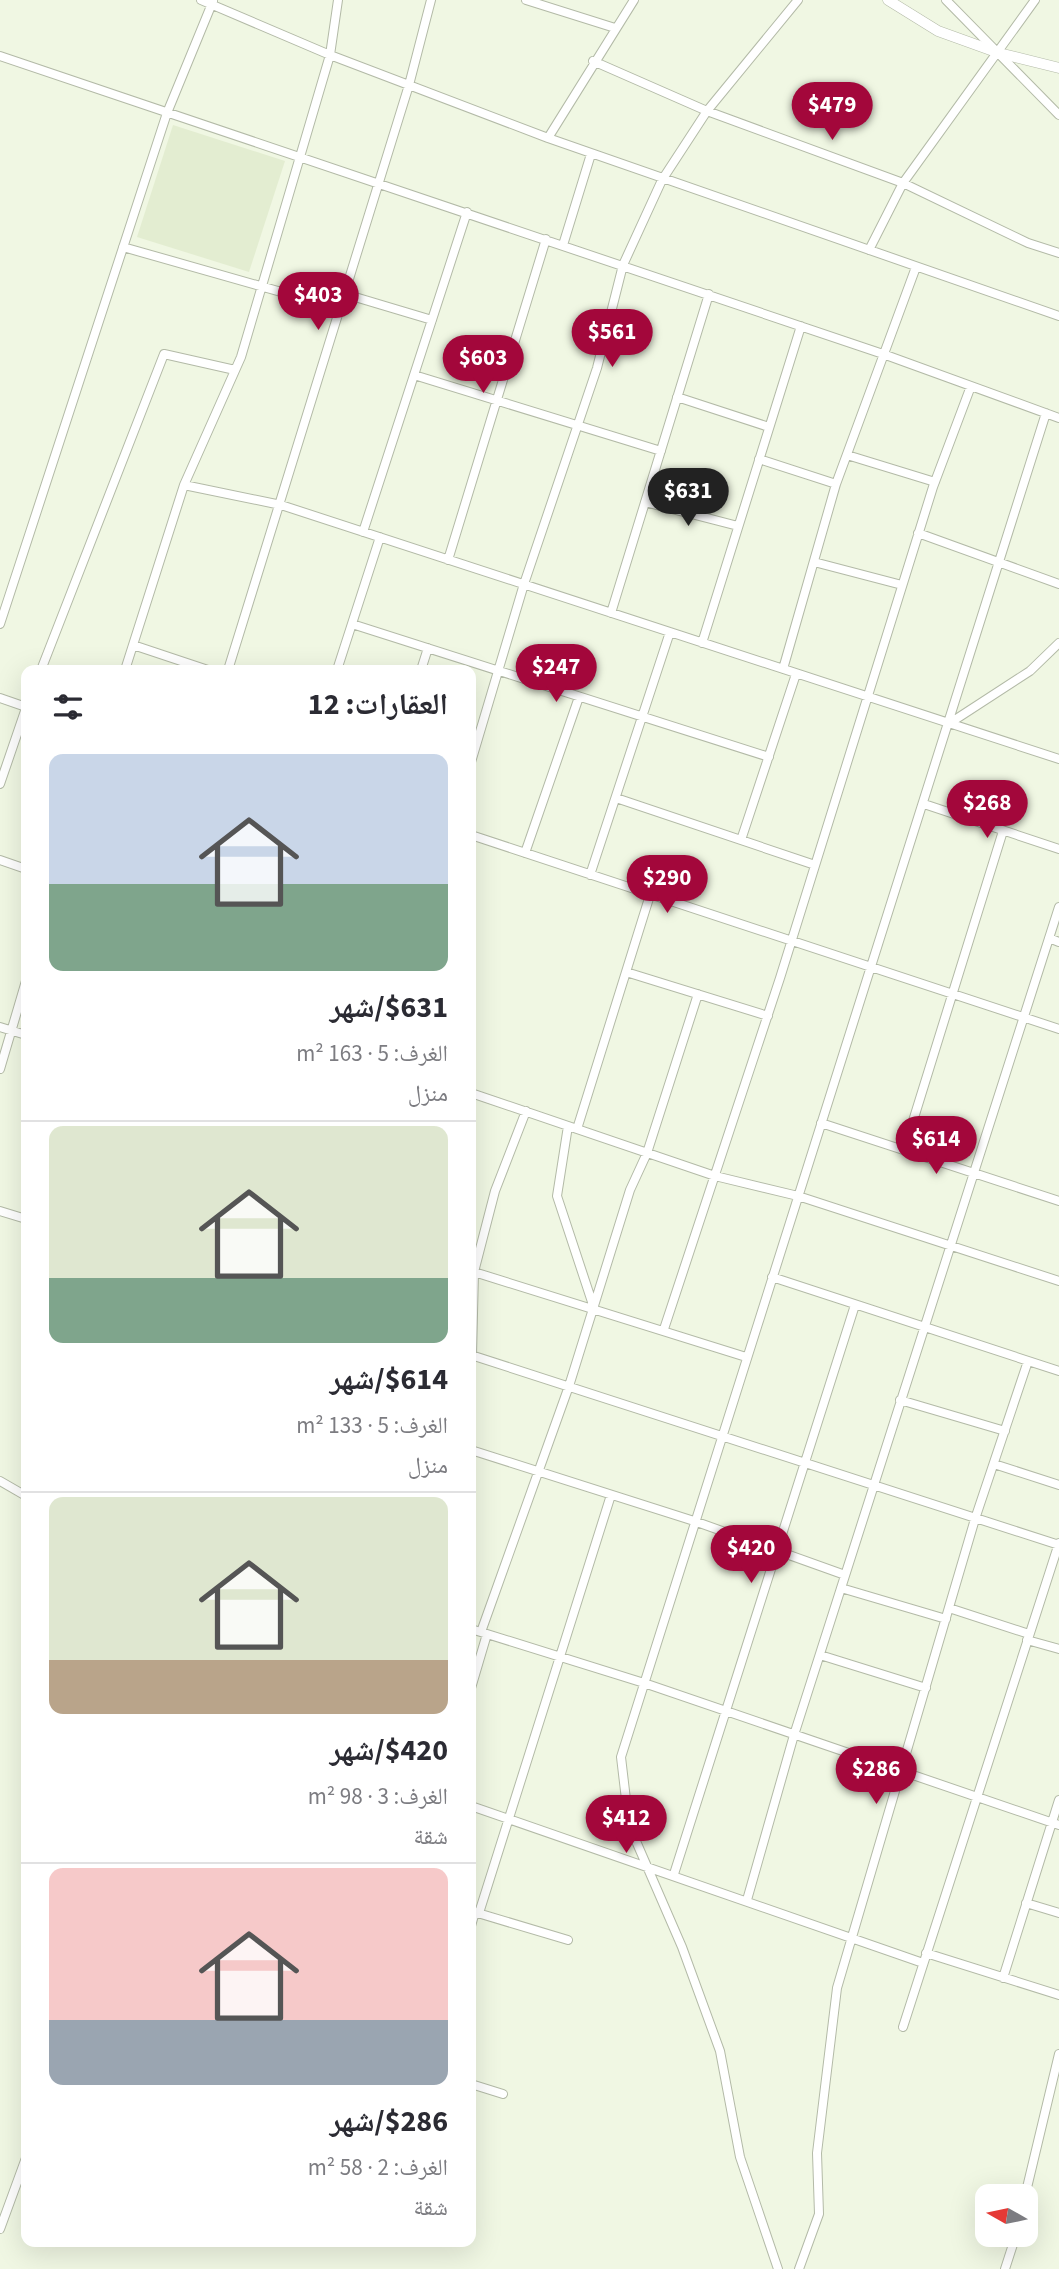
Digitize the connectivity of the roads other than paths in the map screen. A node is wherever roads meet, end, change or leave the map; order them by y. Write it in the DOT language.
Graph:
graph roads {
  1 [pos="201,0"];
  2 [pos="338,0"];
  3 [pos="431,0"];
  4 [pos="526,0"];
  5 [pos="634,0"];
  6 [pos="798,0"];
  7 [pos="888,0"];
  8 [pos="946,0"];
  9 [pos="1035,0"];
  10 [pos="213,2"];
  11 [pos="615,28"];
  12 [pos="999,53"];
  13 [pos="0,55"];
  14 [pos="330,55"];
  15 [pos="593,61"];
  16 [pos="1059,68"];
  17 [pos="408,85"];
  18 [pos="707,111"];
  19 [pos="167,113"];
  20 [pos="1059,115"];
  21 [pos="548,138"];
  22 [pos="591,154"];
  23 [pos="302,158"];
  24 [pos="662,180"];
  25 [pos="379,183"];
  26 [pos="903,183"];
  27 [pos="467,212"];
  28 [pos="546,239"];
  29 [pos="563,245"];
  30 [pos="123,247"];
  31 [pos="869,250"];
  32 [pos="1059,253"];
  33 [pos="623,265"];
  34 [pos="916,267"];
  35 [pos="262,289"];
  36 [pos="345,294"];
  37 [pos="709,295"];
  38 [pos="341,309"];
  39 [pos="1059,316"];
  40 [pos="432,320"];
  41 [pos="801,326"];
  42 [pos="883,354"];
  43 [pos="235,370"];
  44 [pos="414,375"];
  45 [pos="971,386"];
  46 [pos="677,397"];
  47 [pos="497,400"];
  48 [pos="1046,413"];
  49 [pos="1059,418"];
  50 [pos="578,425"];
  51 [pos="769,427"];
  52 [pos="661,451"];
  53 [pos="847,456"];
  54 [pos="759,459"];
  55 [pos="935,482"];
  56 [pos="836,484"];
  57 [pos="184,485"];
  58 [pos="645,502"];
  59 [pos="281,505"];
  60 [pos="738,526"];
  61 [pos="363,531"];
  62 [pos="918,533"];
  63 [pos="380,537"];
  64 [pos="449,560"];
  65 [pos="814,562"];
  66 [pos="1000,563"];
  67 [pos="524,584"];
  68 [pos="1059,584"];
  69 [pos="902,585"];
  70 [pos="611,613"];
  71 [pos="0,624"];
  72 [pos="352,624"];
  73 [pos="670,632"];
  74 [pos="702,643"];
  75 [pos="1059,643"];
  76 [pos="133,645"];
  77 [pos="428,649"];
  78 [pos="43,665"];
  79 [pos="127,665"];
  80 [pos="193,665"];
  81 [pos="230,665"];
  82 [pos="339,665"];
  83 [pos="423,665"];
  84 [pos="783,669"];
  85 [pos="498,671"];
  86 [pos="796,674"];
  87 [pos="579,697"];
  88 [pos="0,698"];
  89 [pos="866,698"];
  90 [pos="21,705"];
  91 [pos="642,717"];
  92 [pos="21,722"];
  93 [pos="950,723"];
  94 [pos="476,745"];
  95 [pos="769,757"];
  96 [pos="1059,758"];
  97 [pos="0,784"];
  98 [pos="615,798"];
  99 [pos="924,804"];
  100 [pos="1003,831"];
  101 [pos="476,837"];
  102 [pos="741,840"];
  103 [pos="1059,849"];
  104 [pos="525,853"];
  105 [pos="0,860"];
  106 [pos="815,865"];
  107 [pos="21,867"];
  108 [pos="590,875"];
  109 [pos="650,895"];
  110 [pos="1059,907"];
  111 [pos="1049,938"];
  112 [pos="792,941"];
  113 [pos="1059,942"];
  114 [pos="872,967"];
  115 [pos="626,972"];
  116 [pos="698,994"];
  117 [pos="952,994"];
  118 [pos="21,996"];
  119 [pos="768,1016"];
  120 [pos="1023,1017"];
  121 [pos="0,1027"];
  122 [pos="1059,1029"];
  123 [pos="10,1030"];
  124 [pos="21,1033"];
  125 [pos="0,1069"];
  126 [pos="476,1095"];
  127 [pos="526,1111"];
  128 [pos="821,1124"];
  129 [pos="568,1126"];
  130 [pos="577,1129"];
  131 [pos="904,1150"];
  132 [pos="647,1153"];
  133 [pos="973,1173"];
  134 [pos="715,1176"];
  135 [pos="798,1196"];
  136 [pos="1059,1201"];
  137 [pos="0,1211"];
  138 [pos="21,1217"];
  139 [pos="950,1246"];
  140 [pos="476,1264"];
  141 [pos="476,1273"];
  142 [pos="772,1277"];
  143 [pos="1059,1281"];
  144 [pos="855,1304"];
  145 [pos="594,1308"];
  146 [pos="924,1327"];
  147 [pos="664,1329"];
  148 [pos="476,1357"];
  149 [pos="746,1357"];
  150 [pos="1028,1361"];
  151 [pos="1059,1371"];
  152 [pos="569,1387"];
  153 [pos="900,1400"];
  154 [pos="1005,1431"];
  155 [pos="721,1436"];
  156 [pos="476,1452"];
  157 [pos="804,1463"];
  158 [pos="994,1464"];
  159 [pos="539,1472"];
  160 [pos="0,1481"];
  161 [pos="873,1485"];
  162 [pos="1059,1485"];
  163 [pos="21,1493"];
  164 [pos="611,1495"];
  165 [pos="975,1518"];
  166 [pos="694,1521"];
  167 [pos="1059,1545"];
  168 [pos="776,1551"];
  169 [pos="845,1576"];
  170 [pos="841,1588"];
  171 [pos="949,1608"];
  172 [pos="946,1619"];
  173 [pos="476,1631"];
  174 [pos="484,1633"];
  175 [pos="1028,1637"];
  176 [pos="1059,1649"];
  177 [pos="820,1656"];
  178 [pos="560,1657"];
  179 [pos="476,1667"];
  180 [pos="643,1683"];
  181 [pos="926,1688"];
  182 [pos="727,1712"];
  183 [pos="794,1735"];
  184 [pos="901,1771"];
  185 [pos="976,1797"];
  186 [pos="1059,1800"];
  187 [pos="476,1807"];
  188 [pos="509,1818"];
  189 [pos="1055,1824"];
  190 [pos="646,1864"];
  191 [pos="674,1874"];
  192 [pos="747,1900"];
  193 [pos="1026,1903"];
  194 [pos="476,1909"];
  195 [pos="476,1912"];
  196 [pos="1059,1913"];
  197 [pos="852,1938"];
  198 [pos="568,1940"];
  199 [pos="926,1954"];
  200 [pos="923,1963"];
  201 [pos="1003,1978"];
  202 [pos="1059,1995"];
  203 [pos="903,2027"];
  204 [pos="1059,2054"];
  205 [pos="476,2086"];
  206 [pos="503,2094"];
  207 [pos="21,2172"];
  208 [pos="1028,2184"];
  209 [pos="0,2229"];
  210 [pos="1012,2247"];
  211 [pos="778,2269"];
  212 [pos="799,2269"];
  213 [pos="1005,2269"];
  1 -- 10 [label="street"];
  2 -- 14 [label="street"];
  3 -- 17 [label="street"];
  4 -- 11 [label="street"];
  5 -- 11 [label="street"];
  6 -- 18 [label="street"];
  7 -- 12 [label="street"];
  8 -- 12 [label="street"];
  9 -- 12 [label="street"];
  10 -- 14 [label="street"];
  10 -- 19 [label="street"];
  11 -- 15 [label="street"];
  12 -- 16 [label="street"];
  12 -- 20 [label="street"];
  12 -- 26 [label="street"];
  13 -- 19 [label="street"];
  14 -- 17 [label="street"];
  14 -- 23 [label="street"];
  15 -- 18 [label="street"];
  15 -- 21 [label="street"];
  17 -- 21 [label="street"];
  17 -- 25 [label="street"];
  18 -- 24 [label="street"];
  18 -- 26 [label="street"];
  19 -- 23 [label="street"];
  19 -- 30 [label="street"];
  21 -- 22 [label="street"];
  22 -- 24 [label="street"];
  22 -- 29 [label="street"];
  23 -- 25 [label="street"];
  23 -- 35 [label="street"];
  24 -- 31 [label="street"];
  24 -- 33 [label="street"];
  25 -- 27 [label="street"];
  25 -- 36 [label="street"];
  26 -- 31 [label="street"];
  26 -- 32 [label="street"];
  27 -- 28 [label="street"];
  27 -- 40 [label="street"];
  28 -- 29 [label="street"];
  28 -- 47 [label="street"];
  29 -- 33 [label="street"];
  30 -- 35 [label="street"];
  30 -- 71 [label="street"];
  31 -- 34 [label="street"];
  33 -- 37 [label="street"];
  33 -- 50 [label="street"];
  34 -- 39 [label="street"];
  34 -- 42 [label="street"];
  35 -- 38 [label="street"];
  35 -- 43 [label="street"];
  36 -- 38 [label="street"];
  36 -- 40 [label="street"];
  37 -- 41 [label="street"];
  37 -- 46 [label="street"];
  38 -- 59 [label="street"];
  40 -- 44 [label="street"];
  41 -- 42 [label="street"];
  41 -- 51 [label="street"];
  42 -- 45 [label="street"];
  42 -- 53 [label="street"];
  43 -- 57 [label="street"];
  43 -- 78 [label="street"];
  44 -- 47 [label="street"];
  44 -- 61 [label="street"];
  45 -- 48 [label="street"];
  45 -- 55 [label="street"];
  46 -- 51 [label="street"];
  46 -- 52 [label="street"];
  47 -- 50 [label="street"];
  47 -- 64 [label="street"];
  48 -- 49 [label="street"];
  48 -- 66 [label="street"];
  50 -- 52 [label="street"];
  50 -- 67 [label="street"];
  51 -- 54 [label="street"];
  52 -- 58 [label="street"];
  53 -- 55 [label="street"];
  53 -- 56 [label="street"];
  54 -- 56 [label="street"];
  54 -- 60 [label="street"];
  55 -- 62 [label="street"];
  56 -- 65 [label="street"];
  57 -- 59 [label="street"];
  57 -- 76 [label="street"];
  58 -- 60 [label="street"];
  58 -- 70 [label="street"];
  59 -- 61 [label="street"];
  59 -- 81 [label="street"];
  60 -- 74 [label="street"];
  61 -- 63 [label="street"];
  62 -- 66 [label="street"];
  62 -- 69 [label="street"];
  63 -- 64 [label="street"];
  63 -- 72 [label="street"];
  64 -- 67 [label="street"];
  65 -- 69 [label="street"];
  65 -- 84 [label="street"];
  66 -- 68 [label="street"];
  66 -- 93 [label="street"];
  67 -- 70 [label="street"];
  67 -- 85 [label="street"];
  69 -- 89 [label="street"];
  70 -- 73 [label="street"];
  72 -- 77 [label="street"];
  72 -- 82 [label="street"];
  73 -- 74 [label="street"];
  73 -- 91 [label="street"];
  74 -- 84 [label="street"];
  75 -- 93 [label="street"];
  76 -- 79 [label="street"];
  76 -- 80 [label="street"];
  77 -- 83 [label="street"];
  77 -- 85 [label="street"];
  84 -- 86 [label="street"];
  85 -- 87 [label="street"];
  85 -- 94 [label="street"];
  86 -- 89 [label="street"];
  86 -- 95 [label="street"];
  87 -- 91 [label="street"];
  87 -- 104 [label="street"];
  88 -- 90 [label="street"];
  89 -- 93 [label="street"];
  89 -- 106 [label="street"];
  91 -- 95 [label="street"];
  91 -- 98 [label="street"];
  92 -- 97 [label="street"];
  93 -- 96 [label="street"];
  93 -- 99 [label="street"];
  95 -- 102 [label="street"];
  98 -- 102 [label="street"];
  98 -- 108 [label="street"];
  99 -- 100 [label="street"];
  99 -- 114 [label="street"];
  100 -- 103 [label="street"];
  100 -- 117 [label="street"];
  101 -- 104 [label="street"];
  102 -- 106 [label="street"];
  104 -- 108 [label="street"];
  105 -- 107 [label="street"];
  106 -- 112 [label="street"];
  108 -- 109 [label="street"];
  109 -- 112 [label="street"];
  109 -- 115 [label="street"];
  110 -- 111 [label="street"];
  111 -- 113 [label="street"];
  111 -- 120 [label="street"];
  112 -- 114 [label="street"];
  112 -- 119 [label="street"];
  114 -- 117 [label="street"];
  114 -- 128 [label="street"];
  115 -- 116 [label="street"];
  115 -- 130 [label="street"];
  116 -- 119 [label="street"];
  116 -- 132 [label="street"];
  117 -- 120 [label="street"];
  117 -- 131 [label="street"];
  118 -- 123 [label="street"];
  119 -- 134 [label="street"];
  120 -- 122 [label="street"];
  120 -- 133 [label="street"];
  121 -- 123 [label="street"];
  123 -- 124 [label="street"];
  123 -- 125 [label="street"];
  126 -- 127 [label="street"];
  127 -- 129 [label="street"];
  127 -- 140 [label="street"];
  128 -- 131 [label="street"];
  128 -- 135 [label="street"];
  129 -- 130 [label="street"];
  129 -- 145 [label="street"];
  130 -- 132 [label="street"];
  131 -- 133 [label="street"];
  132 -- 134 [label="street"];
  132 -- 145 [label="street"];
  133 -- 136 [label="street"];
  133 -- 139 [label="street"];
  134 -- 135 [label="street"];
  134 -- 147 [label="street"];
  135 -- 139 [label="street"];
  135 -- 142 [label="street"];
  137 -- 138 [label="street"];
  139 -- 143 [label="street"];
  139 -- 146 [label="street"];
  141 -- 145 [label="street"];
  142 -- 144 [label="street"];
  142 -- 149 [label="street"];
  144 -- 146 [label="street"];
  144 -- 157 [label="street"];
  145 -- 147 [label="street"];
  145 -- 152 [label="street"];
  146 -- 150 [label="street"];
  146 -- 153 [label="street"];
  147 -- 149 [label="street"];
  148 -- 152 [label="street"];
  149 -- 155 [label="street"];
  150 -- 151 [label="street"];
  150 -- 154 [label="street"];
  152 -- 155 [label="street"];
  152 -- 159 [label="street"];
  153 -- 154 [label="street"];
  153 -- 161 [label="street"];
  154 -- 158 [label="street"];
  155 -- 157 [label="street"];
  155 -- 166 [label="street"];
  156 -- 159 [label="street"];
  157 -- 161 [label="street"];
  157 -- 168 [label="street"];
  158 -- 162 [label="street"];
  158 -- 165 [label="street"];
  159 -- 164 [label="street"];
  159 -- 174 [label="street"];
  160 -- 163 [label="street"];
  161 -- 165 [label="street"];
  161 -- 169 [label="street"];
  164 -- 166 [label="street"];
  164 -- 178 [label="street"];
  165 -- 167 [label="street"];
  165 -- 171 [label="street"];
  166 -- 168 [label="street"];
  166 -- 180 [label="street"];
  167 -- 175 [label="street"];
  168 -- 169 [label="street"];
  168 -- 182 [label="street"];
  169 -- 170 [label="street"];
  170 -- 172 [label="street"];
  170 -- 177 [label="street"];
  171 -- 172 [label="street"];
  171 -- 175 [label="street"];
  172 -- 181 [label="street"];
  173 -- 174 [label="street"];
  174 -- 178 [label="street"];
  174 -- 179 [label="street"];
  175 -- 176 [label="street"];
  175 -- 185 [label="street"];
  177 -- 181 [label="street"];
  177 -- 183 [label="street"];
  178 -- 180 [label="street"];
  178 -- 188 [label="street"];
  180 -- 182 [label="street"];
  180 -- 190 [label="street"];
  181 -- 184 [label="street"];
  182 -- 183 [label="street"];
  182 -- 191 [label="street"];
  183 -- 184 [label="street"];
  183 -- 192 [label="street"];
  184 -- 185 [label="street"];
  184 -- 197 [label="street"];
  185 -- 189 [label="street"];
  185 -- 199 [label="street"];
  186 -- 189 [label="street"];
  187 -- 188 [label="street"];
  188 -- 190 [label="street"];
  188 -- 194 [label="street"];
  189 -- 193 [label="street"];
  190 -- 191 [label="street"];
  190 -- 211 [label="street"];
  191 -- 192 [label="street"];
  192 -- 197 [label="street"];
  193 -- 196 [label="street"];
  193 -- 201 [label="street"];
  195 -- 198 [label="street"];
  197 -- 200 [label="street"];
  197 -- 212 [label="street"];
  199 -- 200 [label="street"];
  199 -- 201 [label="street"];
  200 -- 203 [label="street"];
  201 -- 202 [label="street"];
  204 -- 208 [label="street"];
  205 -- 206 [label="street"];
  207 -- 209 [label="street"];
  210 -- 213 [label="street"];
}
